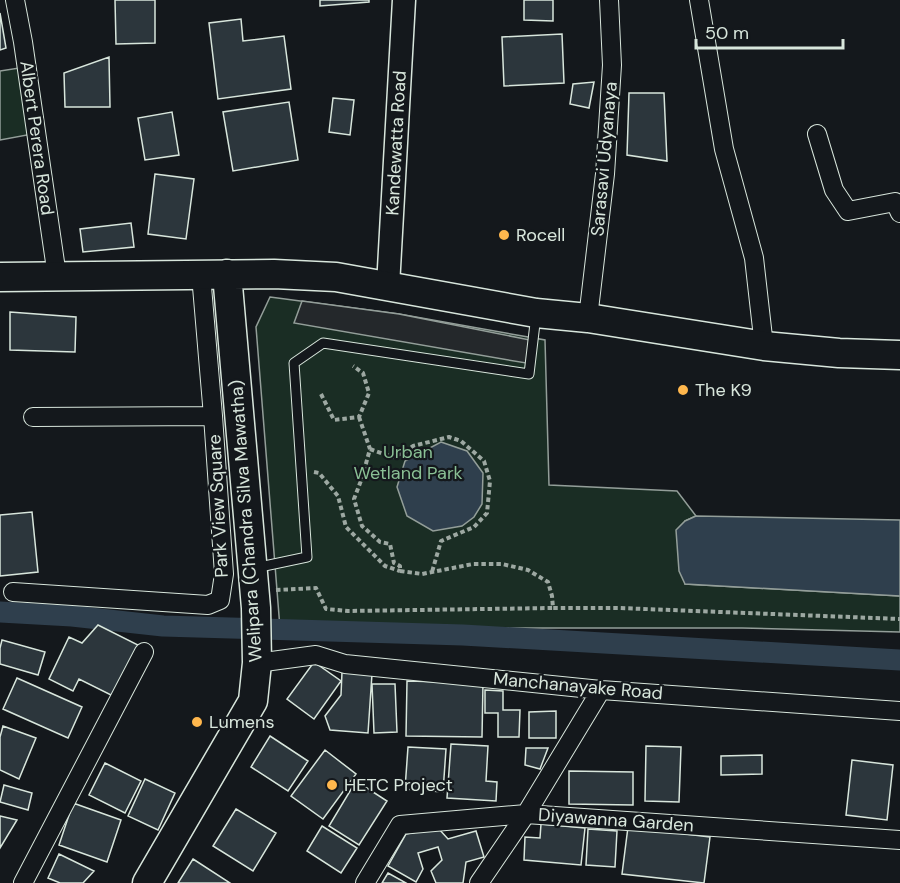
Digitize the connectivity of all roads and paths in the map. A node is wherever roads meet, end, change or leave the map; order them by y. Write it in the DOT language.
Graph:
graph roads {
  1 [pos="15,0"];
  2 [pos="404,0"];
  3 [pos="609,0"];
  4 [pos="699,0"];
  5 [pos="817,134"];
  6 [pos="900,213"];
  7 [pos="214,275"];
  8 [pos="57,276"];
  9 [pos="0,277"];
  10 [pos="388,286"];
  11 [pos="536,313"];
  12 [pos="588,318"];
  13 [pos="764,346"];
  14 [pos="900,355"];
  15 [pos="353,366"];
  16 [pos="321,394"];
  17 [pos="213,416"];
  18 [pos="33,417"];
  19 [pos="359,417"];
  20 [pos="370,449"];
  21 [pos="311,471"];
  22 [pos="400,571"];
  23 [pos="432,572"];
  24 [pos="254,589"];
  25 [pos="13,592"];
  26 [pos="553,608"];
  27 [pos="900,620"];
  28 [pos="144,652"];
  29 [pos="257,663"];
  30 [pos="601,690"];
  31 [pos="900,711"];
  32 [pos="526,814"];
  33 [pos="900,840"];
  34 [pos="23,883"];
  35 [pos="147,883"];
  36 [pos="365,883"];
  37 [pos="479,883"];
  1 -- 8 [label="street, Albert Perera Road"];
  2 -- 10 [label="street, Kandewatta Road"];
  3 -- 12 [label="street, Sarasavi Udyanaya"];
  4 -- 13 [label="street"];
  5 -- 6 [label="street"];
  7 -- 8 [label="main road"];
  7 -- 10 [label="main road"];
  7 -- 17 [label="street, Park View Square"];
  7 -- 24 [label="main road, Welipara (Chandra Silva Mawatha)"];
  8 -- 9 [label="main road"];
  10 -- 11 [label="main road"];
  11 -- 12 [label="main road"];
  11 -- 24 [label="lane"];
  12 -- 13 [label="main road"];
  13 -- 14 [label="main road"];
  15 -- 19 [label="path"];
  16 -- 19 [label="path"];
  17 -- 18 [label="street"];
  17 -- 25 [label="street, Park View Square"];
  19 -- 20 [label="path"];
  20 -- 22 [label="path"];
  20 -- 23 [label="path"];
  21 -- 22 [label="path"];
  22 -- 23 [label="path"];
  23 -- 26 [label="path"];
  24 -- 26 [label="path"];
  24 -- 29 [label="main road, Welipara (Chandra Silva Mawatha)"];
  26 -- 27 [label="path"];
  28 -- 34 [label="street"];
  29 -- 30 [label="street, Manchanayake Road"];
  29 -- 35 [label="main road, Welipara (Chandra Silva Mawatha)"];
  30 -- 31 [label="street, Manchanayake Road"];
  30 -- 32 [label="street"];
  32 -- 33 [label="street, Diyawanna Garden"];
  32 -- 36 [label="street, Diyawanna Garden"];
  32 -- 37 [label="street"];
}
